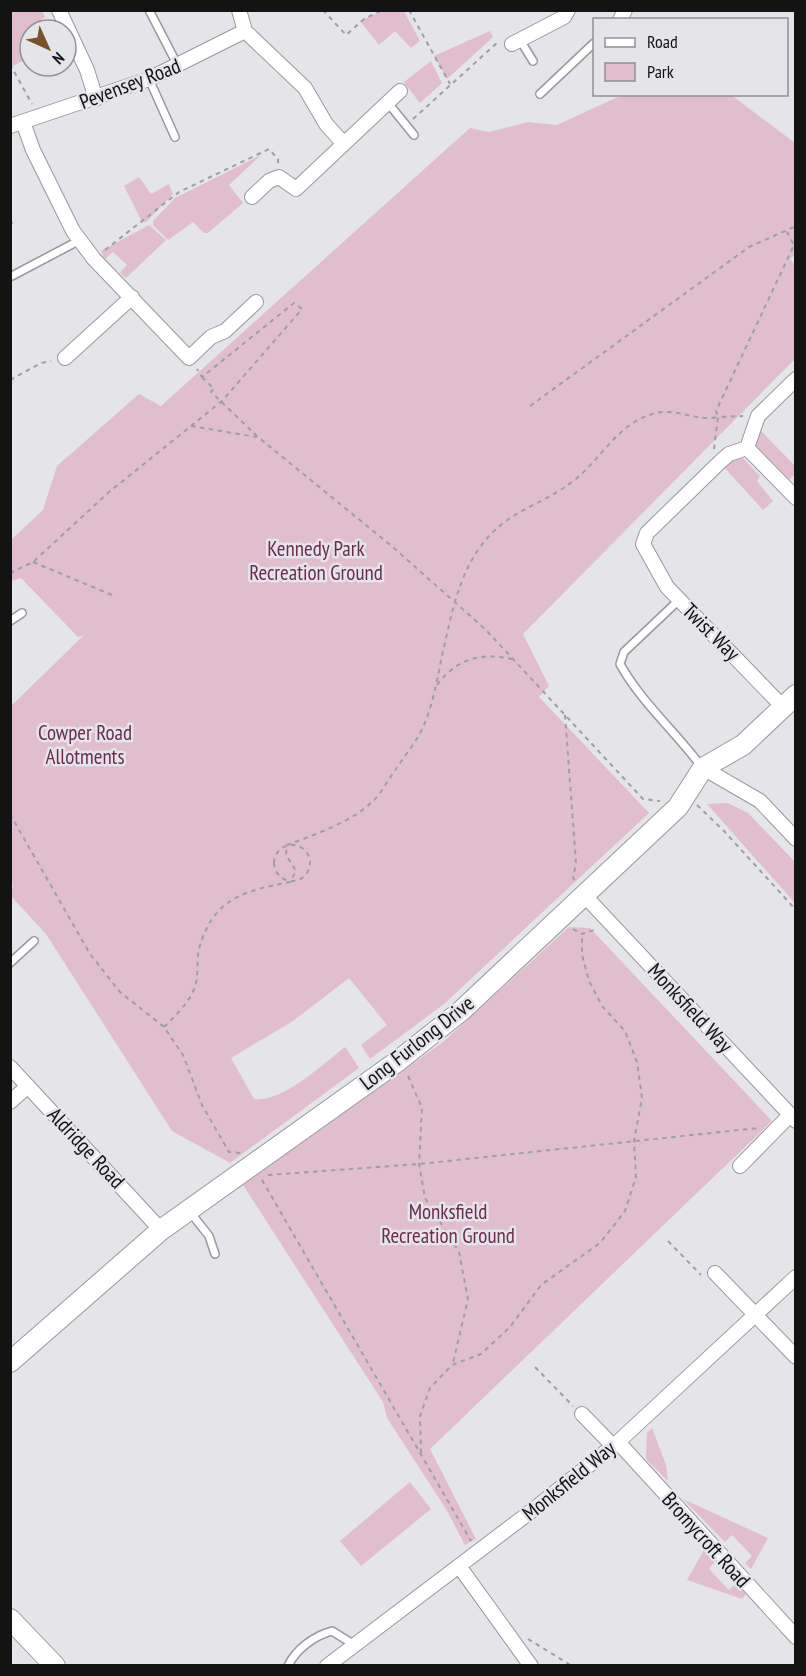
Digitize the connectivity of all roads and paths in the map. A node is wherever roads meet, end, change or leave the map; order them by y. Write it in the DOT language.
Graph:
graph roads {
  1 [pos="59,10"];
  2 [pos="149,10"];
  3 [pos="239,10"];
  4 [pos="323,10"];
  5 [pos="382,10"];
  6 [pos="409,10"];
  7 [pos="568,10"];
  8 [pos="245,31"];
  9 [pos="516,42"];
  10 [pos="593,44"];
  11 [pos="533,61"];
  12 [pos="10,64"];
  13 [pos="178,66"];
  14 [pos="149,79"];
  15 [pos="450,84"];
  16 [pos="400,91"];
  17 [pos="540,94"];
  18 [pos="96,99"];
  19 [pos="388,103"];
  20 [pos="39,117"];
  21 [pos="17,124"];
  22 [pos="406,125"];
  23 [pos="414,135"];
  24 [pos="175,137"];
  25 [pos="343,143"];
  26 [pos="279,177"];
  27 [pos="252,197"];
  28 [pos="10,220"];
  29 [pos="14,226"];
  30 [pos="795,226"];
  31 [pos="786,230"];
  32 [pos="80,240"];
  33 [pos="94,259"];
  34 [pos="10,277"];
  35 [pos="132,297"];
  36 [pos="256,302"];
  37 [pos="65,358"];
  38 [pos="189,358"];
  39 [pos="202,377"];
  40 [pos="795,379"];
  41 [pos="10,380"];
  42 [pos="222,401"];
  43 [pos="530,406"];
  44 [pos="758,416"];
  45 [pos="718,417"];
  46 [pos="191,426"];
  47 [pos="258,437"];
  48 [pos="747,448"];
  49 [pos="721,461"];
  50 [pos="795,498"];
  51 [pos="33,562"];
  52 [pos="10,573"];
  53 [pos="112,595"];
  54 [pos="679,600"];
  55 [pos="454,602"];
  56 [pos="22,613"];
  57 [pos="10,621"];
  58 [pos="512,659"];
  59 [pos="436,687"];
  60 [pos="789,701"];
  61 [pos="564,715"];
  62 [pos="703,768"];
  63 [pos="678,807"];
  64 [pos="10,814"];
  65 [pos="795,839"];
  66 [pos="287,845"];
  67 [pos="290,882"];
  68 [pos="585,896"];
  69 [pos="795,910"];
  70 [pos="559,921"];
  71 [pos="611,923"];
  72 [pos="582,934"];
  73 [pos="34,941"];
  74 [pos="10,963"];
  75 [pos="164,1028"];
  76 [pos="398,1061"];
  77 [pos="10,1067"];
  78 [pos="28,1086"];
  79 [pos="10,1102"];
  80 [pos="793,1118"];
  81 [pos="780,1125"];
  82 [pos="634,1141"];
  83 [pos="240,1153"];
  84 [pos="419,1164"];
  85 [pos="740,1166"];
  86 [pos="189,1210"];
  87 [pos="161,1230"];
  88 [pos="668,1241"];
  89 [pos="215,1254"];
  90 [pos="715,1272"];
  91 [pos="795,1277"];
  92 [pos="754,1315"];
  93 [pos="795,1357"];
  94 [pos="10,1362"];
  95 [pos="452,1365"];
  96 [pos="535,1367"];
  97 [pos="582,1414"];
  98 [pos="615,1444"];
  99 [pos="421,1453"];
  100 [pos="478,1552"];
  101 [pos="459,1566"];
  102 [pos="10,1619"];
  103 [pos="502,1626"];
  104 [pos="795,1637"];
  105 [pos="354,1644"];
  106 [pos="52,1664"];
  107 [pos="288,1665"];
  108 [pos="327,1665"];
  109 [pos="531,1665"];
  110 [pos="572,1665"];
  1 -- 18 [label="street"];
  2 -- 13 [label="lane"];
  3 -- 8 [label="street"];
  4 -- 5 [label="path"];
  6 -- 15 [label="path"];
  7 -- 9 [label="street"];
  8 -- 13 [label="street, Pevensey Road"];
  8 -- 25 [label="street"];
  9 -- 11 [label="lane"];
  9 -- 15 [label="path"];
  10 -- 17 [label="lane"];
  12 -- 20 [label="path"];
  13 -- 14 [label="street, Pevensey Road"];
  14 -- 18 [label="street, Pevensey Road"];
  14 -- 24 [label="lane"];
  15 -- 22 [label="path"];
  16 -- 19 [label="street"];
  18 -- 20 [label="street, Pevensey Road"];
  19 -- 22 [label="lane"];
  19 -- 25 [label="street"];
  20 -- 21 [label="street, Pevensey Road"];
  21 -- 32 [label="street"];
  22 -- 23 [label="lane"];
  25 -- 26 [label="street"];
  26 -- 27 [label="street"];
  26 -- 33 [label="path"];
  28 -- 29 [label="path"];
  30 -- 31 [label="path"];
  31 -- 43 [label="path"];
  31 -- 45 [label="path"];
  32 -- 33 [label="street"];
  32 -- 34 [label="lane"];
  33 -- 35 [label="street"];
  35 -- 37 [label="street"];
  35 -- 38 [label="street"];
  36 -- 38 [label="street"];
  37 -- 41 [label="path"];
  38 -- 39 [label="path"];
  39 -- 42 [label="path"];
  39 -- 42 [label="path"];
  40 -- 44 [label="street"];
  42 -- 46 [label="path"];
  42 -- 47 [label="path"];
  44 -- 45 [label="path"];
  44 -- 48 [label="street"];
  45 -- 49 [label="path"];
  45 -- 55 [label="path"];
  46 -- 47 [label="path"];
  46 -- 51 [label="path"];
  47 -- 55 [label="path"];
  48 -- 49 [label="street"];
  48 -- 50 [label="street"];
  49 -- 54 [label="street, Twist Way"];
  51 -- 52 [label="path"];
  51 -- 53 [label="path"];
  54 -- 60 [label="street, Twist Way"];
  54 -- 62 [label="lane"];
  55 -- 58 [label="path"];
  55 -- 59 [label="path"];
  56 -- 57 [label="lane"];
  58 -- 59 [label="path"];
  58 -- 61 [label="path"];
  59 -- 66 [label="path"];
  60 -- 62 [label="street, Long Furlong Drive"];
  61 -- 63 [label="path"];
  61 -- 68 [label="path"];
  62 -- 63 [label="street, Long Furlong Drive"];
  62 -- 65 [label="street"];
  63 -- 68 [label="street, Long Furlong Drive"];
  63 -- 69 [label="path"];
  64 -- 75 [label="path"];
  66 -- 67 [label="path"];
  66 -- 67 [label="path"];
  66 -- 67 [label="path"];
  67 -- 75 [label="path"];
  68 -- 70 [label="street, Long Furlong Drive"];
  68 -- 71 [label="street, Monksfield Way"];
  70 -- 72 [label="path"];
  70 -- 76 [label="street, Long Furlong Drive"];
  71 -- 72 [label="path"];
  71 -- 80 [label="street, Monksfield Way"];
  72 -- 82 [label="path"];
  73 -- 74 [label="lane"];
  75 -- 83 [label="path"];
  76 -- 84 [label="path"];
  76 -- 86 [label="street, Long Furlong Drive"];
  77 -- 78 [label="street, Aldridge Road"];
  78 -- 79 [label="street"];
  78 -- 87 [label="street, Aldridge Road"];
  80 -- 81 [label="street"];
  81 -- 82 [label="path"];
  81 -- 85 [label="street"];
  82 -- 84 [label="path"];
  82 -- 95 [label="path"];
  84 -- 95 [label="path"];
  84 -- 99 [label="path"];
  86 -- 87 [label="street, Long Furlong Drive"];
  86 -- 89 [label="lane"];
  87 -- 94 [label="street, Long Furlong Drive"];
  88 -- 90 [label="path"];
  90 -- 92 [label="street"];
  91 -- 92 [label="street, Monksfield Way"];
  92 -- 93 [label="street"];
  92 -- 98 [label="street, Monksfield Way"];
  95 -- 99 [label="path"];
  96 -- 97 [label="path"];
  97 -- 98 [label="street, Bromycroft Road"];
  98 -- 100 [label="street, Monksfield Way"];
  98 -- 104 [label="street, Bromycroft Road"];
  99 -- 100 [label="path"];
  100 -- 101 [label="street, Monksfield Way"];
  101 -- 103 [label="street"];
  101 -- 105 [label="street, Monksfield Way"];
  102 -- 106 [label="street"];
  103 -- 109 [label="street"];
  103 -- 110 [label="path"];
  105 -- 107 [label="lane"];
  105 -- 108 [label="street, Monksfield Way"];
}
